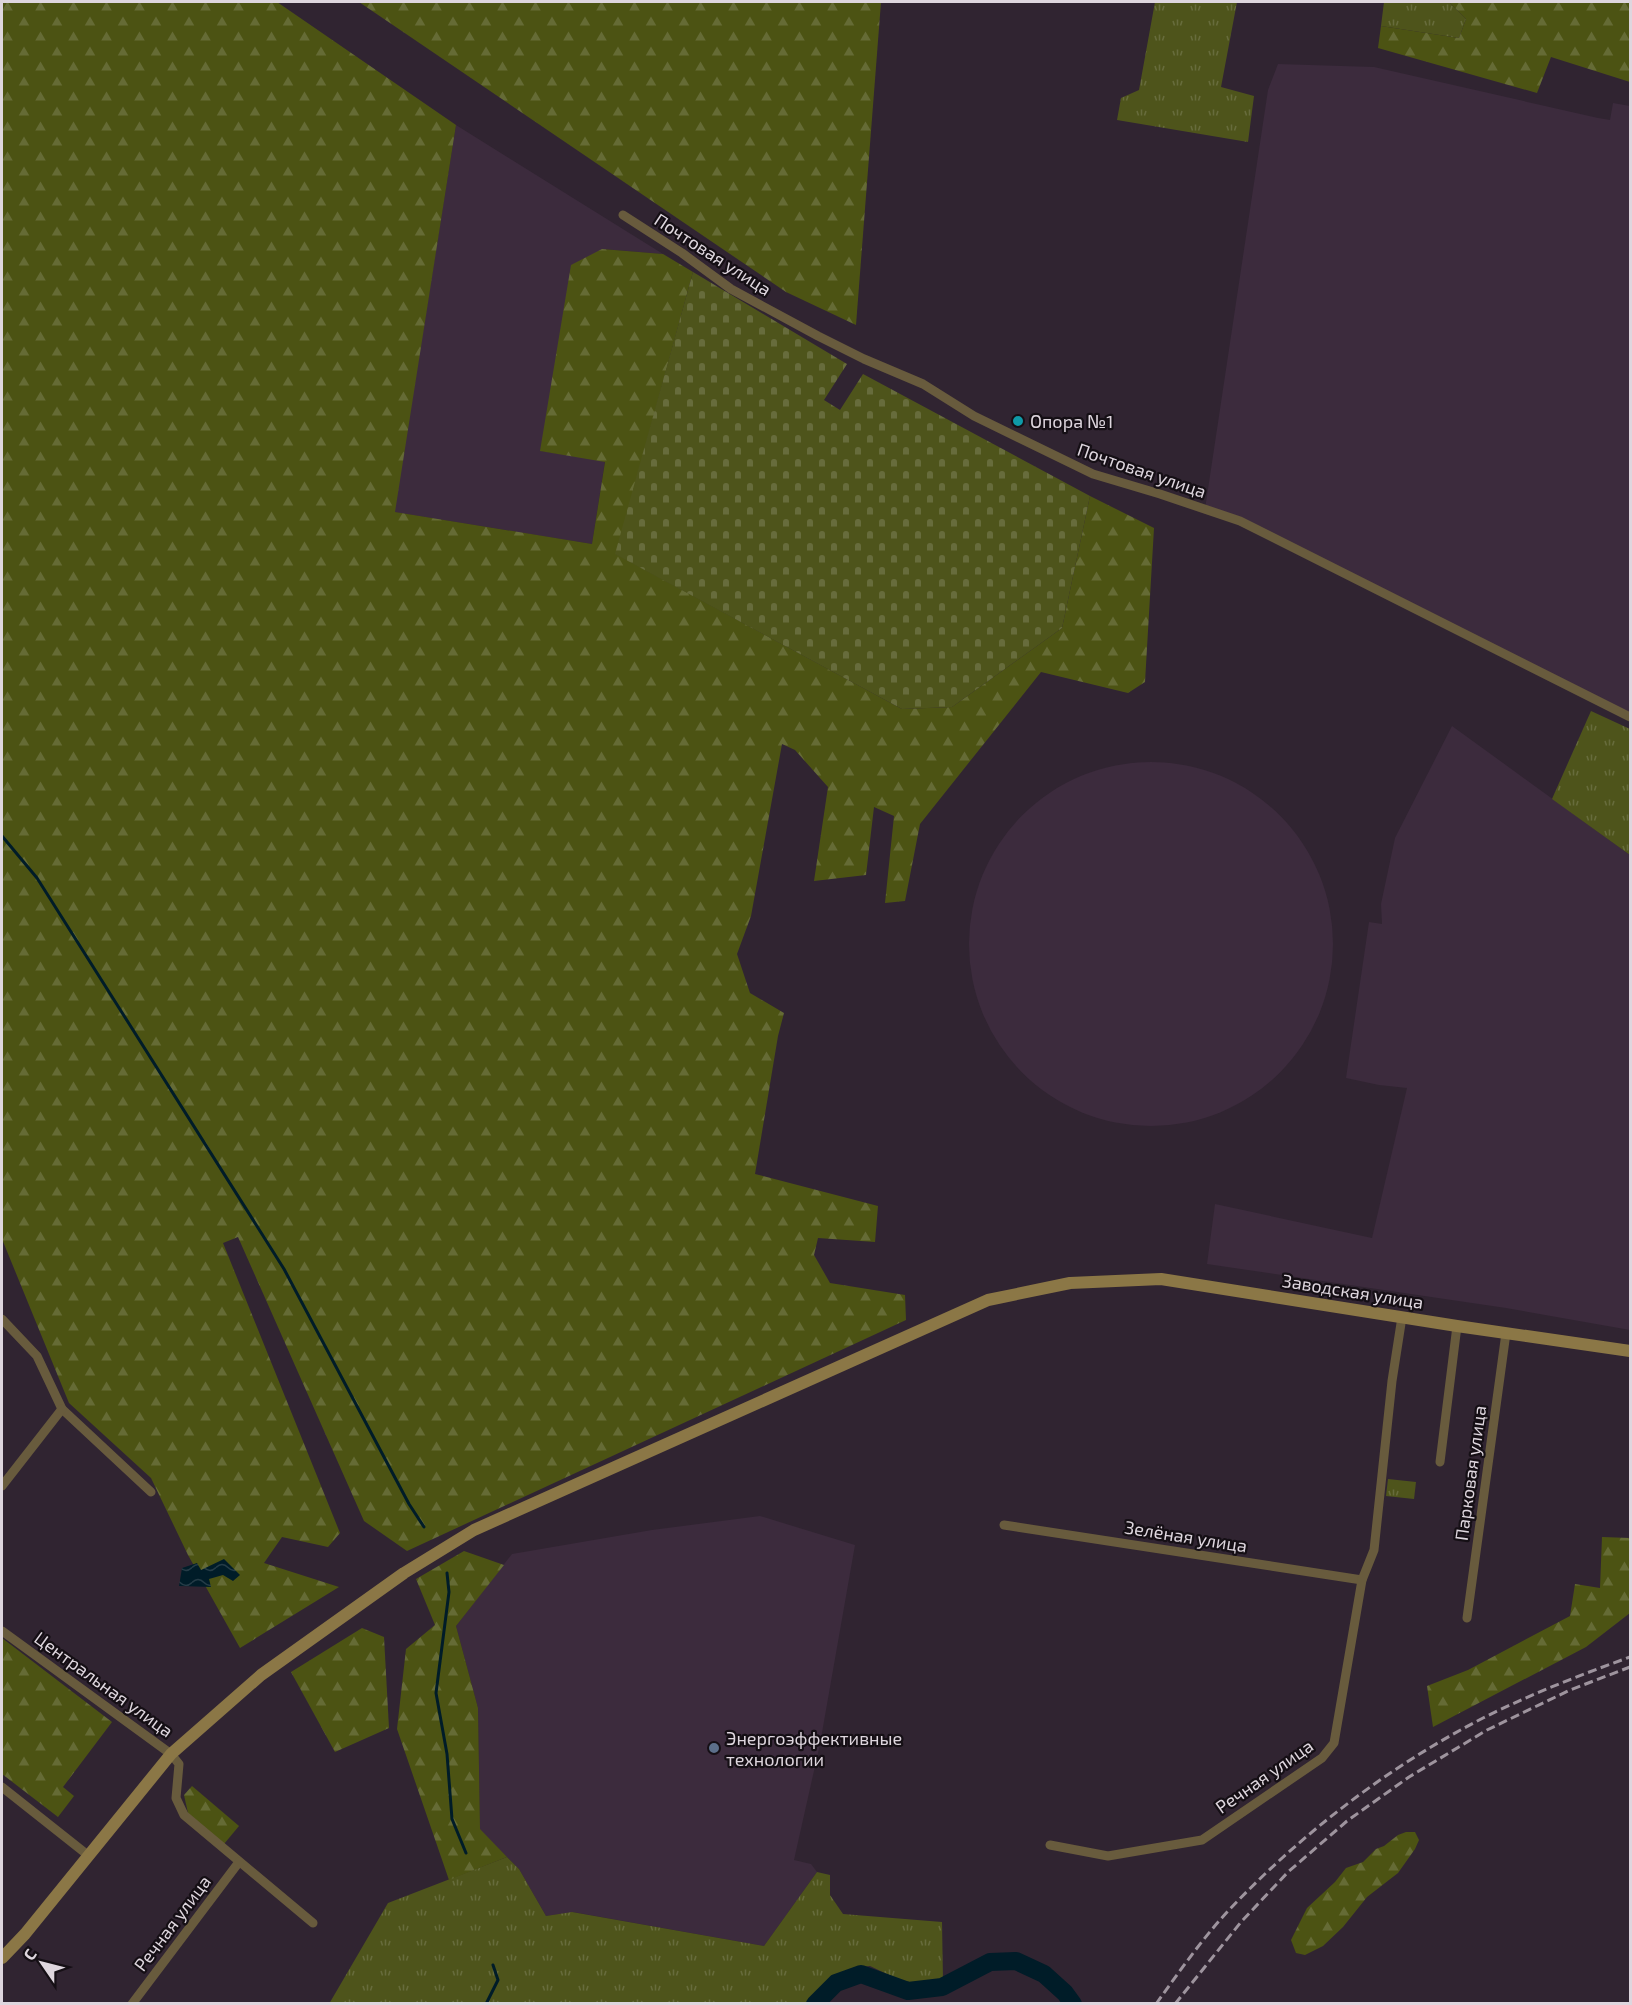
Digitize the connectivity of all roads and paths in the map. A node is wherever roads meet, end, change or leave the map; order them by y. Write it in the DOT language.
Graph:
graph roads {
  1 [pos="623,215"];
  2 [pos="1630,717"];
  3 [pos="1402,1317"];
  4 [pos="2,1319"];
  5 [pos="1457,1326"];
  6 [pos="1506,1333"];
  7 [pos="1630,1351"];
  8 [pos="62,1409"];
  9 [pos="1440,1462"];
  10 [pos="2,1486"];
  11 [pos="151,1492"];
  12 [pos="1004,1525"];
  13 [pos="1362,1580"];
  14 [pos="1467,1618"];
  15 [pos="2,1630"];
  16 [pos="171,1754"];
  17 [pos="2,1787"];
  18 [pos="1050,1845"];
  19 [pos="89,1856"];
  20 [pos="239,1862"];
  21 [pos="313,1923"];
  22 [pos="2,1958"];
  23 [pos="132,2004"];
  1 -- 2 [label="street, Почтовая улица"];
  3 -- 5 [label="main road, Заводская улица"];
  3 -- 13 [label="street"];
  3 -- 16 [label="main road, Заводская улица"];
  4 -- 8 [label="street"];
  5 -- 6 [label="main road, Заводская улица"];
  5 -- 9 [label="street"];
  6 -- 7 [label="main road, Заводская улица"];
  6 -- 14 [label="street, Парковая улица"];
  8 -- 10 [label="street"];
  8 -- 11 [label="street"];
  12 -- 13 [label="street, Зелёная улица"];
  13 -- 18 [label="street, Речная улица"];
  15 -- 16 [label="street, Центральная улица"];
  16 -- 19 [label="main road, Заводская улица"];
  16 -- 20 [label="street, Центральная улица"];
  17 -- 19 [label="street"];
  19 -- 22 [label="main road, Заводская улица"];
  20 -- 21 [label="street, Центральная улица"];
  20 -- 23 [label="street, Речная улица"];
}
